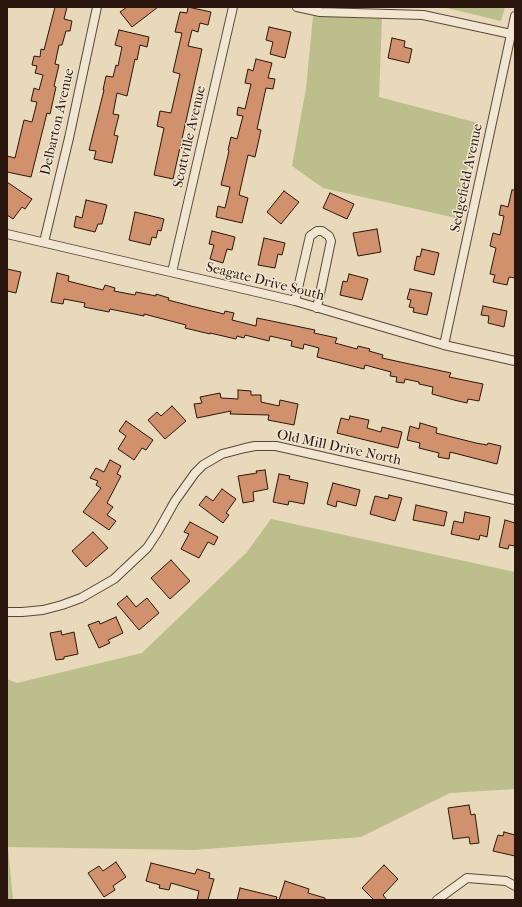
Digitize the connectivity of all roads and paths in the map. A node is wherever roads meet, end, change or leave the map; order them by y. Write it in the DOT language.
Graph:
graph roads {
  1 [pos="98,7"];
  2 [pos="233,7"];
  3 [pos="296,7"];
  4 [pos="515,16"];
  5 [pos="511,34"];
  6 [pos="7,234"];
  7 [pos="44,242"];
  8 [pos="172,272"];
  9 [pos="295,301"];
  10 [pos="317,308"];
  11 [pos="444,345"];
  12 [pos="515,361"];
  13 [pos="515,500"];
  14 [pos="7,612"];
  15 [pos="515,886"];
  16 [pos="437,900"];
  1 -- 7 [label="street, Delbarton Avenue"];
  2 -- 8 [label="street, Scottville Avenue"];
  3 -- 5 [label="street"];
  4 -- 5 [label="street, Sedgefield Avenue"];
  5 -- 11 [label="street, Sedgefield Avenue"];
  6 -- 7 [label="street, Seagate Drive South"];
  7 -- 8 [label="street, Seagate Drive South"];
  8 -- 9 [label="street, Seagate Drive South"];
  9 -- 10 [label="street, Seagate Drive South"];
  9 -- 10 [label="street"];
  10 -- 11 [label="street, Seagate Drive South"];
  11 -- 12 [label="street, Seagate Drive South"];
  13 -- 14 [label="street, Old Mill Drive North"];
  15 -- 16 [label="street"];
}
